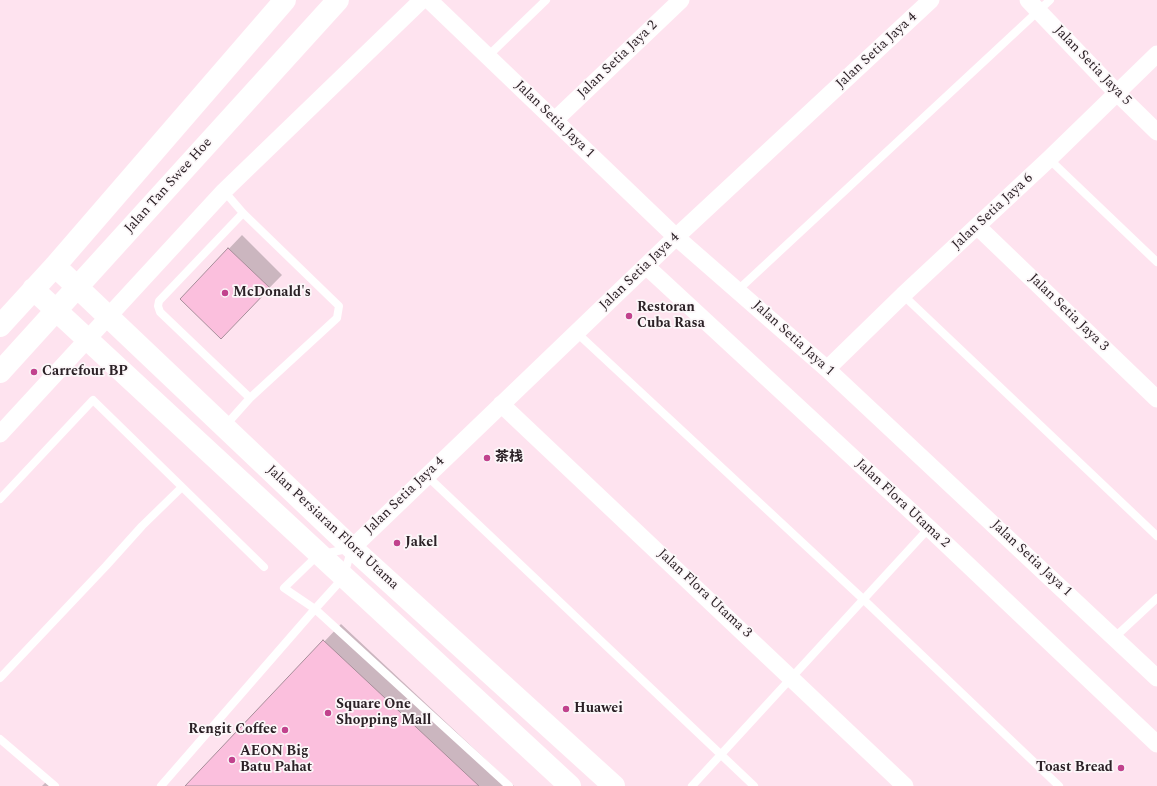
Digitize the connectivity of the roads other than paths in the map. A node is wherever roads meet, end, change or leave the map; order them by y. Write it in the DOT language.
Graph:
graph roads {
  1 [pos="285,0"];
  2 [pos="338,0"];
  3 [pos="422,0"];
  4 [pos="429,0"];
  5 [pos="546,0"];
  6 [pos="681,0"];
  7 [pos="932,0"];
  8 [pos="1039,4"];
  9 [pos="1157,54"];
  10 [pos="487,57"];
  11 [pos="1117,94"];
  12 [pos="554,120"];
  13 [pos="1157,132"];
  14 [pos="1050,159"];
  15 [pos="224,191"];
  16 [pos="243,213"];
  17 [pos="978,227"];
  18 [pos="676,237"];
  19 [pos="1157,262"];
  20 [pos="55,266"];
  21 [pos="646,266"];
  22 [pos="77,286"];
  23 [pos="33,289"];
  24 [pos="738,290"];
  25 [pos="903,295"];
  26 [pos="55,311"];
  27 [pos="108,315"];
  28 [pos="0,326"];
  29 [pos="577,333"];
  30 [pos="86,339"];
  31 [pos="827,369"];
  32 [pos="0,372"];
  33 [pos="250,398"];
  34 [pos="1157,399"];
  35 [pos="502,404"];
  36 [pos="224,428"];
  37 [pos="0,434"];
  38 [pos="426,475"];
  39 [pos="182,487"];
  40 [pos="0,499"];
  41 [pos="929,528"];
  42 [pos="1157,536"];
  43 [pos="352,548"];
  44 [pos="318,555"];
  45 [pos="264,567"];
  46 [pos="343,578"];
  47 [pos="1157,598"];
  48 [pos="863,599"];
  49 [pos="315,609"];
  50 [pos="1115,637"];
  51 [pos="792,677"];
  52 [pos="0,678"];
  53 [pos="1157,678"];
  54 [pos="0,740"];
  55 [pos="1157,744"];
  56 [pos="720,754"];
  57 [pos="55,786"];
  58 [pos="161,786"];
  59 [pos="509,786"];
  60 [pos="570,786"];
  61 [pos="614,786"];
  62 [pos="692,786"];
  63 [pos="754,786"];
  64 [pos="905,786"];
  65 [pos="1058,786"];
  1 -- 20 [label="street"];
  2 -- 22 [label="street, Jalan Tan Swee Hoe"];
  3 -- 15 [label="street"];
  4 -- 10 [label="street, Jalan Setia Jaya 1"];
  5 -- 10 [label="lane"];
  6 -- 12 [label="street, Jalan Setia Jaya 2"];
  7 -- 18 [label="street, Jalan Setia Jaya 4"];
  8 -- 11 [label="street, Jalan Setia Jaya 5"];
  8 -- 24 [label="lane"];
  9 -- 11 [label="street, Jalan Setia Jaya 6"];
  10 -- 12 [label="street, Jalan Setia Jaya 1"];
  11 -- 13 [label="street, Jalan Setia Jaya 5"];
  11 -- 14 [label="street, Jalan Setia Jaya 6"];
  12 -- 18 [label="street, Jalan Setia Jaya 1"];
  14 -- 17 [label="street, Jalan Setia Jaya 6"];
  14 -- 19 [label="lane"];
  15 -- 16 [label="lane"];
  15 -- 27 [label="street"];
  16 -- 33 [label="lane"];
  16 -- 33 [label="lane"];
  17 -- 25 [label="street, Jalan Setia Jaya 6"];
  17 -- 34 [label="street, Jalan Setia Jaya 3"];
  18 -- 21 [label="street, Jalan Setia Jaya 4"];
  18 -- 24 [label="street, Jalan Setia Jaya 1"];
  20 -- 22 [label="street, Jalan Persiaran Flora Utama"];
  20 -- 23 [label="street"];
  21 -- 29 [label="street, Jalan Setia Jaya 4"];
  21 -- 41 [label="street, Jalan Flora Utama 2"];
  22 -- 26 [label="street, Jalan Tan Swee Hoe"];
  22 -- 27 [label="street, Jalan Persiaran Flora Utama"];
  23 -- 26 [label="street, Jalan Persiaran Flora Utama"];
  23 -- 28 [label="street"];
  24 -- 31 [label="street, Jalan Setia Jaya 1"];
  25 -- 31 [label="street, Jalan Setia Jaya 6"];
  25 -- 42 [label="lane"];
  26 -- 30 [label="street, Jalan Persiaran Flora Utama"];
  26 -- 32 [label="street, Jalan Tan Swee Hoe"];
  27 -- 30 [label="street"];
  27 -- 36 [label="street, Jalan Persiaran Flora Utama"];
  29 -- 35 [label="street, Jalan Setia Jaya 4"];
  29 -- 48 [label="lane"];
  30 -- 37 [label="street"];
  30 -- 44 [label="street, Jalan Persiaran Flora Utama"];
  31 -- 50 [label="street, Jalan Setia Jaya 1"];
  33 -- 36 [label="lane"];
  35 -- 38 [label="street, Jalan Setia Jaya 4"];
  35 -- 51 [label="street, Jalan Flora Utama 3"];
  36 -- 43 [label="street, Jalan Persiaran Flora Utama"];
  38 -- 43 [label="street, Jalan Setia Jaya 4"];
  38 -- 56 [label="lane"];
  39 -- 40 [label="lane"];
  39 -- 45 [label="lane"];
  39 -- 52 [label="lane"];
  41 -- 48 [label="lane"];
  41 -- 55 [label="street, Jalan Flora Utama 2"];
  43 -- 44 [label="lane"];
  43 -- 46 [label="lane"];
  43 -- 61 [label="street, Jalan Persiaran Flora Utama"];
  44 -- 46 [label="street, Jalan Persiaran Flora Utama"];
  44 -- 49 [label="lane"];
  46 -- 49 [label="lane"];
  46 -- 60 [label="street, Jalan Persiaran Flora Utama"];
  47 -- 50 [label="lane"];
  48 -- 51 [label="lane"];
  48 -- 65 [label="lane"];
  49 -- 58 [label="lane"];
  49 -- 59 [label="lane"];
  50 -- 53 [label="street, Jalan Setia Jaya 1"];
  51 -- 56 [label="lane"];
  51 -- 64 [label="street, Jalan Flora Utama 3"];
  54 -- 57 [label="lane"];
  56 -- 62 [label="lane"];
  56 -- 63 [label="lane"];
}
